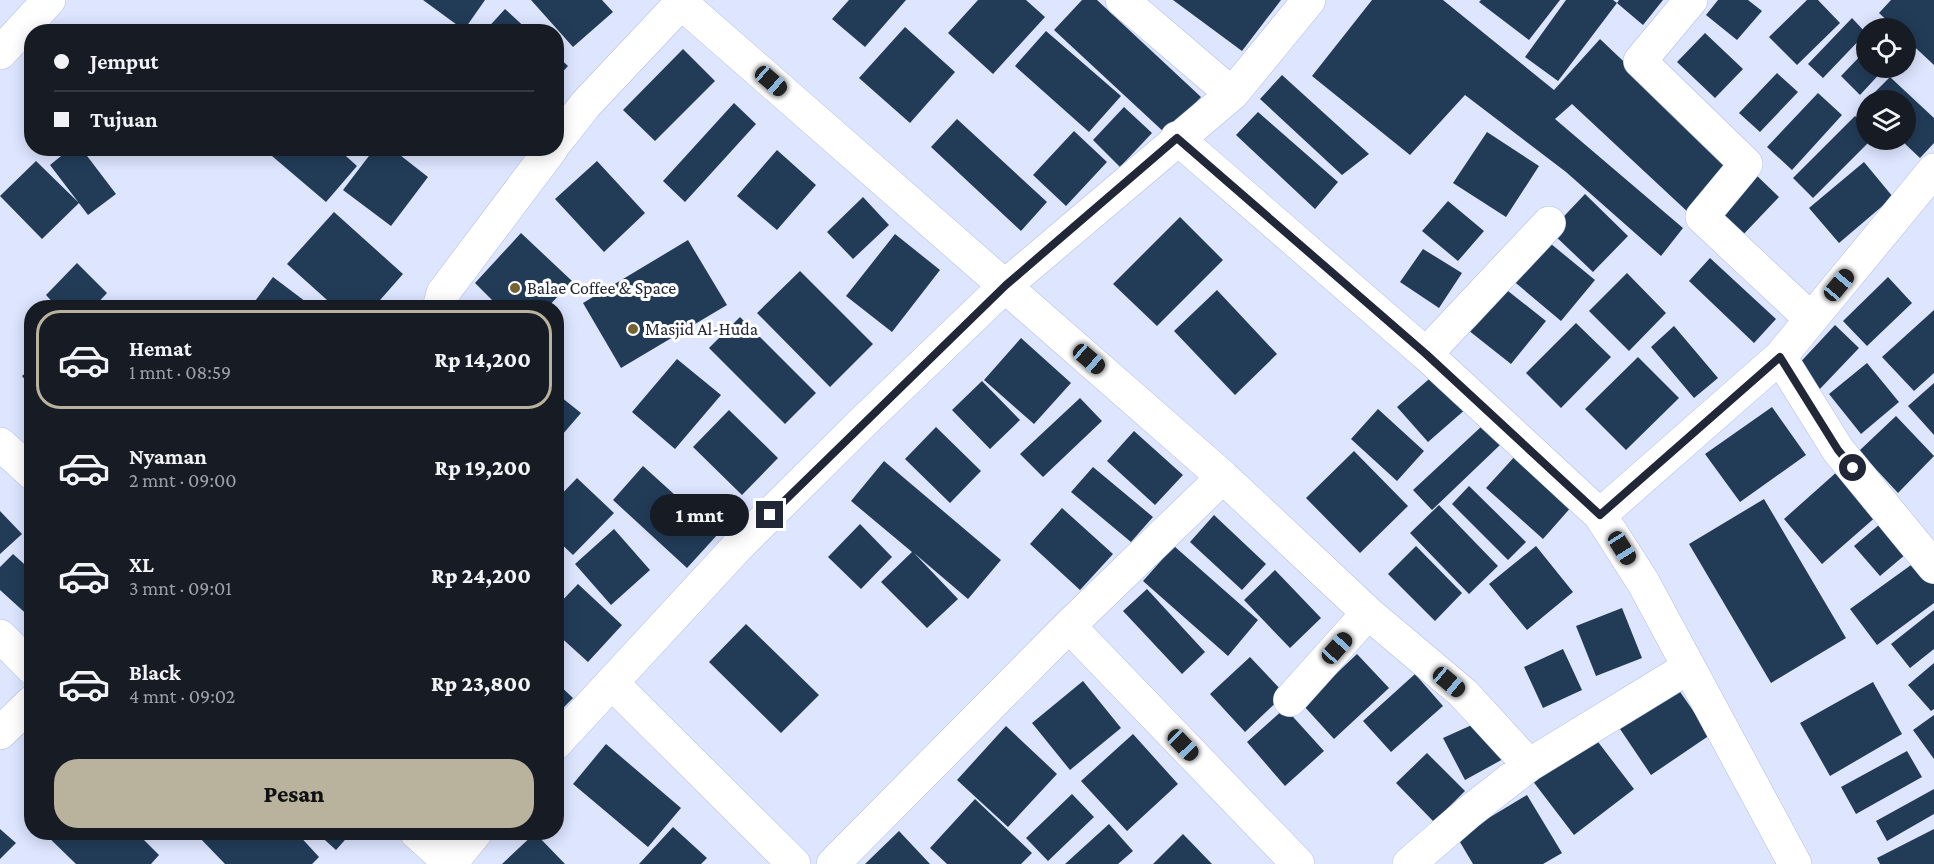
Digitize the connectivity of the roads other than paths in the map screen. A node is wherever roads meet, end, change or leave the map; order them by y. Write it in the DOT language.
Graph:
graph roads {
  1 [pos="49,0"];
  2 [pos="1122,0"];
  3 [pos="1309,0"];
  4 [pos="1691,0"];
  5 [pos="679,2"];
  6 [pos="27,24"];
  7 [pos="24,27"];
  8 [pos="0,53"];
  9 [pos="1232,94"];
  10 [pos="564,132"];
  11 [pos="1177,138"];
  12 [pos="546,156"];
  13 [pos="1930,185"];
  14 [pos="1550,223"];
  15 [pos="1006,285"];
  16 [pos="441,300"];
  17 [pos="1811,319"];
  18 [pos="1426,354"];
  19 [pos="1780,357"];
  20 [pos="0,444"];
  21 [pos="24,466"];
  22 [pos="1223,477"];
  23 [pos="1600,515"];
  24 [pos="1934,567"];
  25 [pos="1368,613"];
  26 [pos="1070,626"];
  27 [pos="0,636"];
  28 [pos="24,660"];
  29 [pos="1689,667"];
  30 [pos="613,684"];
  31 [pos="1290,700"];
  32 [pos="24,710"];
  33 [pos="0,733"];
  34 [pos="564,735"];
  35 [pos="1529,765"];
  36 [pos="424,840"];
  37 [pos="470,840"];
  38 [pos="450,864"];
  39 [pos="794,864"];
  40 [pos="833,864"];
  41 [pos="1298,864"];
  42 [pos="1409,864"];
  43 [pos="1796,864"];
  1 -- 6 [label="street"];
  2 -- 9 [label="street"];
  3 -- 9 [label="street"];
  4 -- 17 [label="street"];
  5 -- 10 [label="street"];
  5 -- 15 [label="street"];
  7 -- 8 [label="street"];
  9 -- 11 [label="street"];
  11 -- 15 [label="street"];
  11 -- 18 [label="street"];
  12 -- 16 [label="street"];
  13 -- 17 [label="street"];
  14 -- 18 [label="street"];
  15 -- 22 [label="street"];
  15 -- 30 [label="street"];
  17 -- 19 [label="street"];
  18 -- 23 [label="street"];
  19 -- 23 [label="street"];
  19 -- 24 [label="street"];
  20 -- 21 [label="street"];
  22 -- 25 [label="street"];
  22 -- 26 [label="street"];
  23 -- 29 [label="street"];
  25 -- 31 [label="street"];
  25 -- 35 [label="street"];
  26 -- 40 [label="street"];
  26 -- 41 [label="street"];
  27 -- 28 [label="street"];
  29 -- 35 [label="street"];
  29 -- 43 [label="street"];
  30 -- 34 [label="street"];
  30 -- 39 [label="street"];
  32 -- 33 [label="street"];
  35 -- 42 [label="street"];
  36 -- 38 [label="street"];
  37 -- 38 [label="street"];
}
